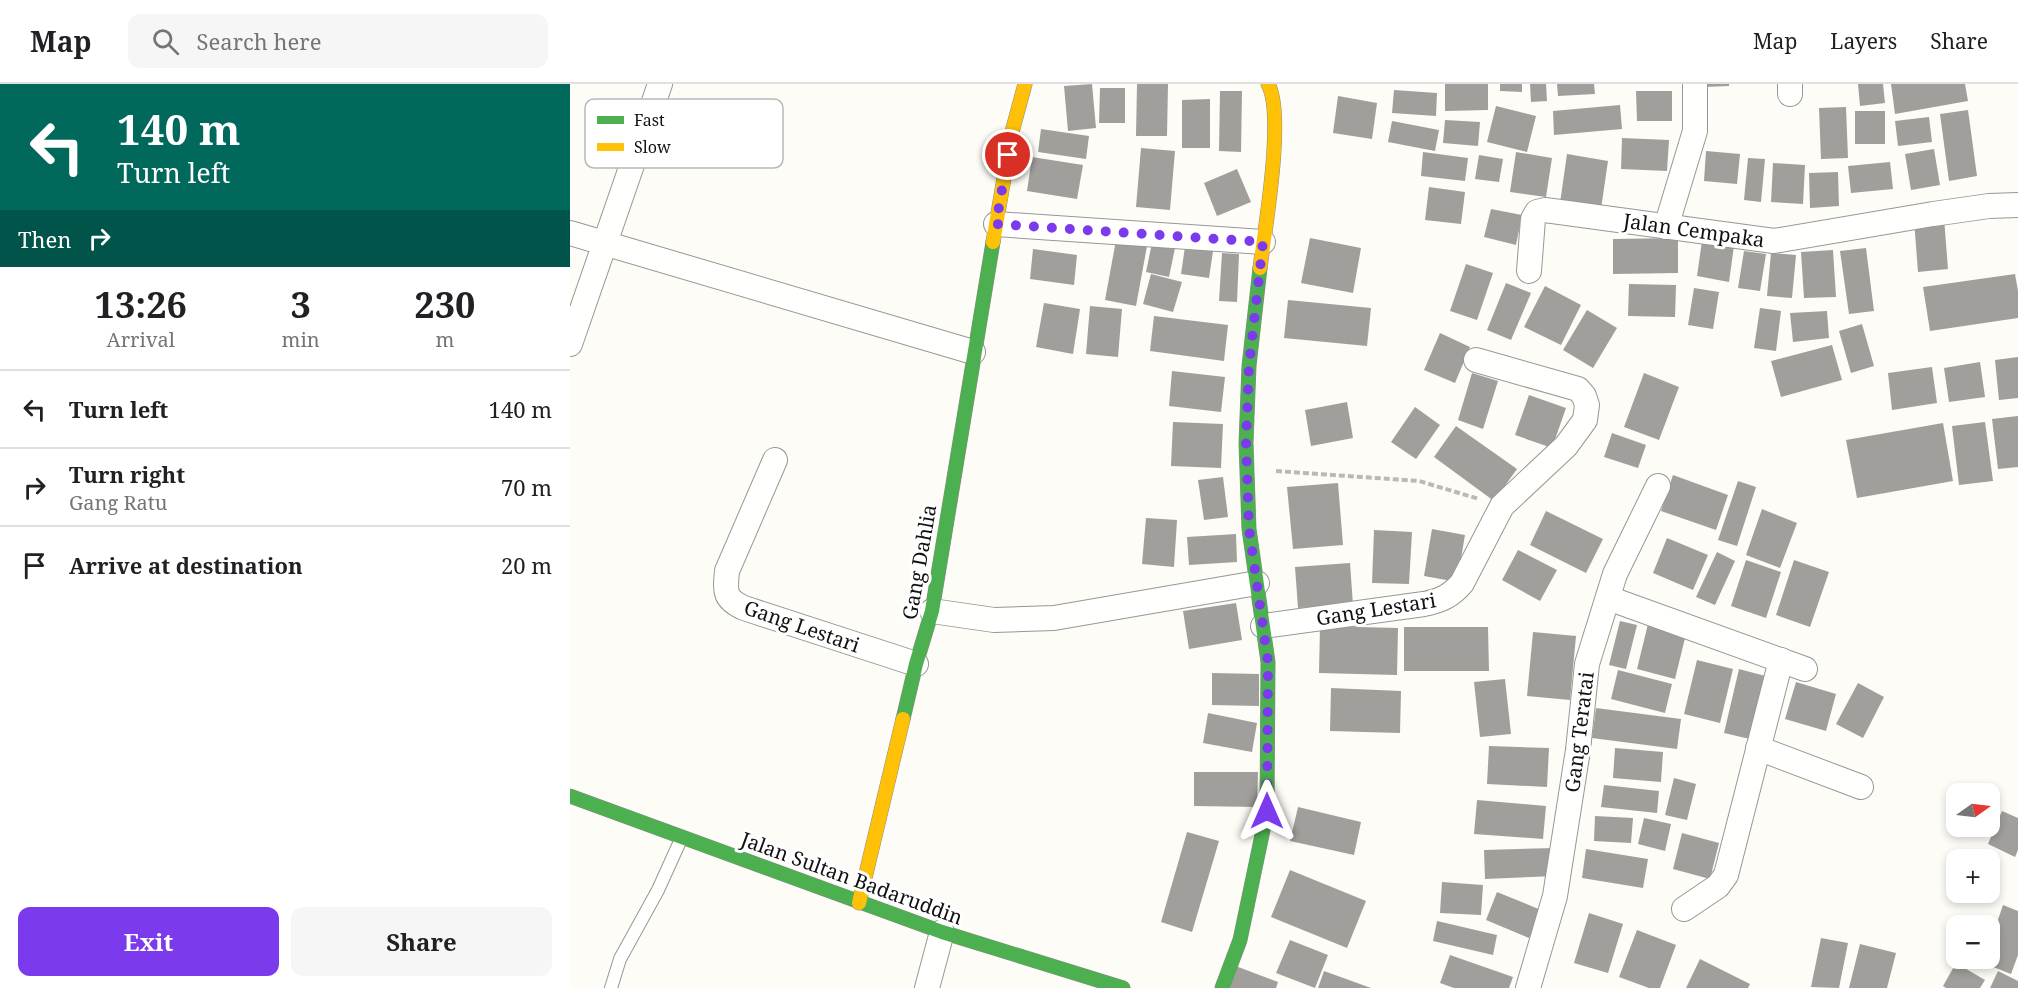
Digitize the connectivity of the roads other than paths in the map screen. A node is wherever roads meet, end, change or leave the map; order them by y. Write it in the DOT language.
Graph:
graph roads {
  1 [pos="660,84"];
  2 [pos="1025,84"];
  3 [pos="1269,84"];
  4 [pos="1695,84"];
  5 [pos="655,99"];
  6 [pos="631,168"];
  7 [pos="2018,205"];
  8 [pos="996,224"];
  9 [pos="1666,227"];
  10 [pos="570,233"];
  11 [pos="1263,242"];
  12 [pos="605,243"];
  13 [pos="1529,271"];
  14 [pos="570,344"];
  15 [pos="973,352"];
  16 [pos="1476,360"];
  17 [pos="775,460"];
  18 [pos="1658,486"];
  19 [pos="1257,583"];
  20 [pos="1608,598"];
  21 [pos="932,611"];
  22 [pos="1263,626"];
  23 [pos="1781,660"];
  24 [pos="916,664"];
  25 [pos="1805,669"];
  26 [pos="1758,748"];
  27 [pos="1861,787"];
  28 [pos="570,796"];
  29 [pos="682,837"];
  30 [pos="859,903"];
  31 [pos="1684,909"];
  32 [pos="942,932"];
  33 [pos="611,988"];
  34 [pos="927,988"];
  35 [pos="1123,988"];
  36 [pos="1222,988"];
  37 [pos="1528,988"];
  1 -- 5 [label="street"];
  2 -- 8 [label="street, Gang Dahlia"];
  3 -- 11 [label="street"];
  4 -- 9 [label="street"];
  6 -- 12 [label="street"];
  7 -- 9 [label="street, Jalan Cempaka"];
  8 -- 11 [label="street"];
  8 -- 15 [label="street, Gang Dahlia"];
  9 -- 13 [label="street, Jalan Cempaka"];
  10 -- 12 [label="street"];
  11 -- 19 [label="street"];
  12 -- 14 [label="street"];
  12 -- 15 [label="street"];
  15 -- 21 [label="street, Gang Dahlia"];
  16 -- 22 [label="street, Gang Lestari"];
  17 -- 24 [label="street, Gang Lestari"];
  18 -- 20 [label="street, Gang Teratai"];
  19 -- 21 [label="street"];
  19 -- 22 [label="street"];
  20 -- 23 [label="street"];
  20 -- 37 [label="street, Gang Teratai"];
  21 -- 24 [label="street, Gang Dahlia"];
  22 -- 36 [label="street"];
  23 -- 25 [label="street"];
  23 -- 26 [label="street"];
  24 -- 30 [label="street, Gang Dahlia"];
  26 -- 27 [label="street"];
  26 -- 31 [label="street"];
  28 -- 29 [label="street, Jalan Sultan Badaruddin"];
  29 -- 30 [label="street, Jalan Sultan Badaruddin"];
  29 -- 33 [label="lane"];
  30 -- 32 [label="street, Jalan Sultan Badaruddin"];
  32 -- 34 [label="street"];
  32 -- 35 [label="street, Jalan Sultan Badaruddin"];
}
